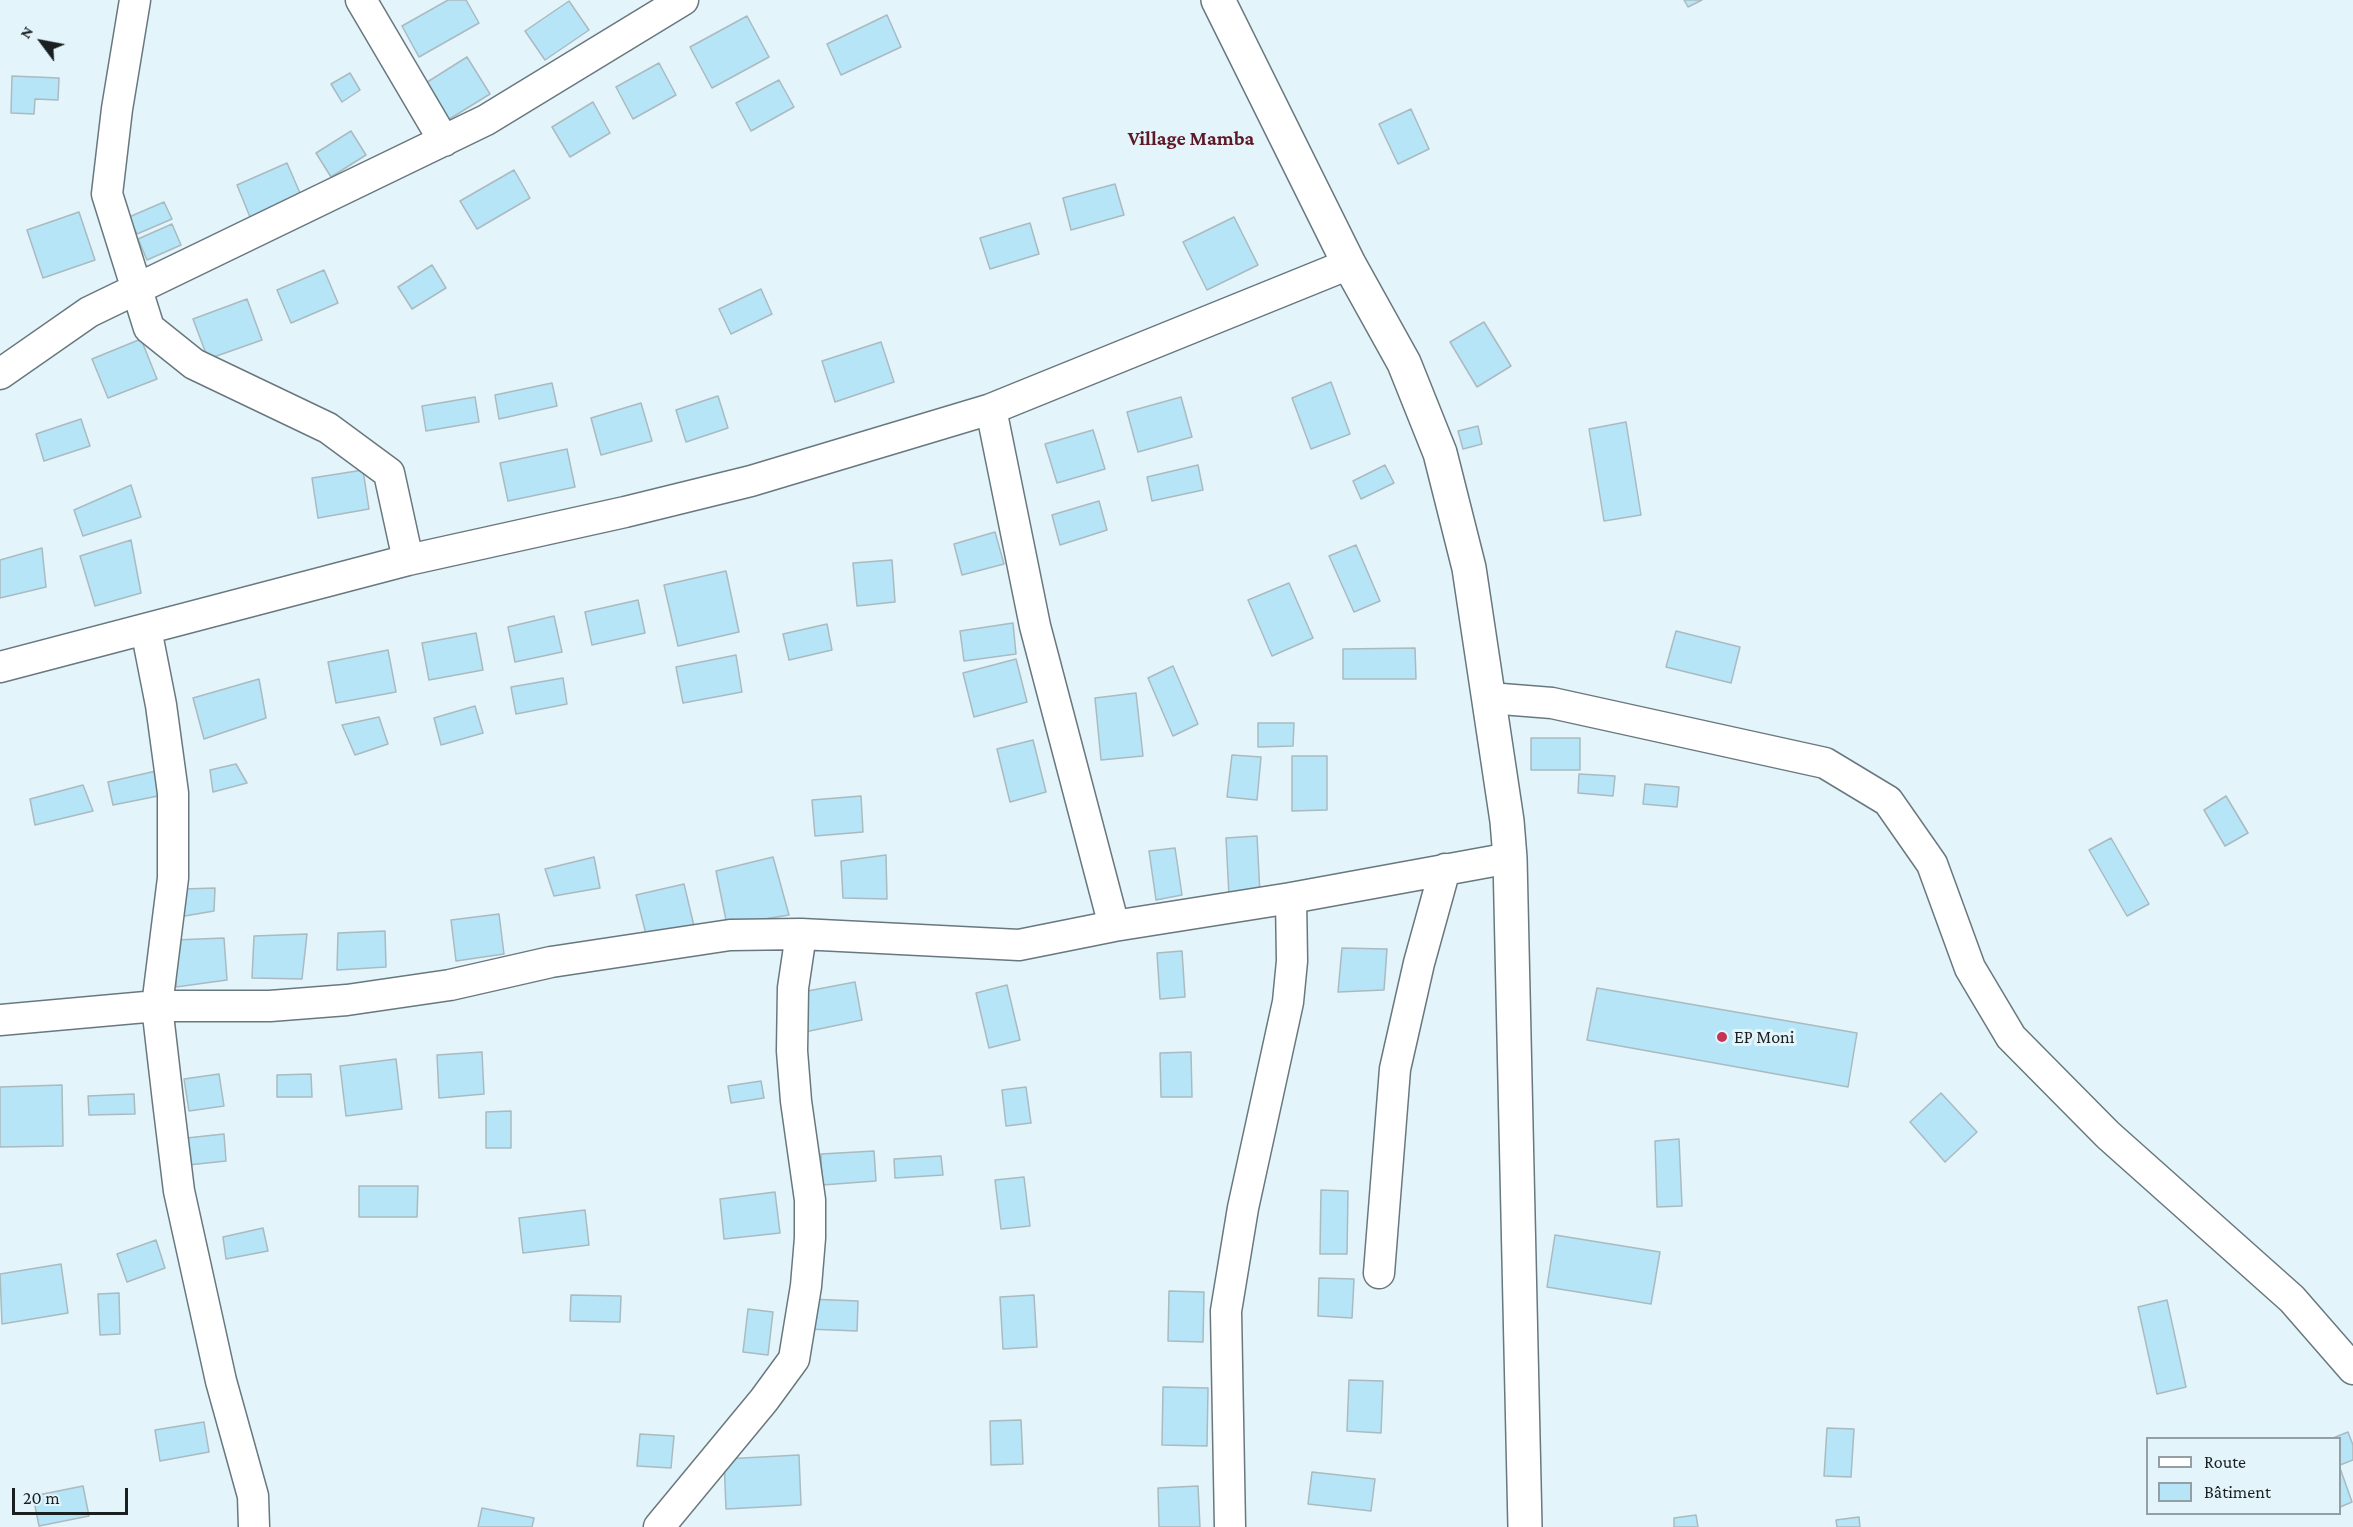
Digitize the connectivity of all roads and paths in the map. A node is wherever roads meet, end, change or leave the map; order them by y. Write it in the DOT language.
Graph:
graph roads {
  1 [pos="135,0"];
  2 [pos="361,0"];
  3 [pos="683,0"];
  4 [pos="1218,0"];
  5 [pos="444,141"];
  6 [pos="1349,264"];
  7 [pos="136,289"];
  8 [pos="0,374"];
  9 [pos="991,409"];
  10 [pos="408,560"];
  11 [pos="146,628"];
  12 [pos="0,667"];
  13 [pos="1489,698"];
  14 [pos="1510,858"];
  15 [pos="1445,869"];
  16 [pos="1291,898"];
  17 [pos="1114,926"];
  18 [pos="801,934"];
  19 [pos="158,1006"];
  20 [pos="0,1020"];
  21 [pos="1379,1274"];
  22 [pos="2353,1369"];
  23 [pos="254,1527"];
  24 [pos="659,1527"];
  25 [pos="1230,1527"];
  26 [pos="1525,1527"];
  1 -- 7 [label="street"];
  2 -- 5 [label="street"];
  3 -- 5 [label="street"];
  4 -- 6 [label="street"];
  5 -- 7 [label="street"];
  6 -- 9 [label="street"];
  6 -- 13 [label="street"];
  7 -- 8 [label="street"];
  7 -- 10 [label="street"];
  9 -- 10 [label="street"];
  9 -- 17 [label="street"];
  10 -- 11 [label="street"];
  11 -- 12 [label="street"];
  11 -- 19 [label="street"];
  13 -- 14 [label="street"];
  13 -- 22 [label="street"];
  14 -- 15 [label="street"];
  14 -- 26 [label="street"];
  15 -- 16 [label="street"];
  15 -- 21 [label="street"];
  16 -- 17 [label="street"];
  16 -- 25 [label="street"];
  17 -- 18 [label="street"];
  18 -- 19 [label="street"];
  18 -- 24 [label="street"];
  19 -- 20 [label="street"];
  19 -- 23 [label="street"];
}
